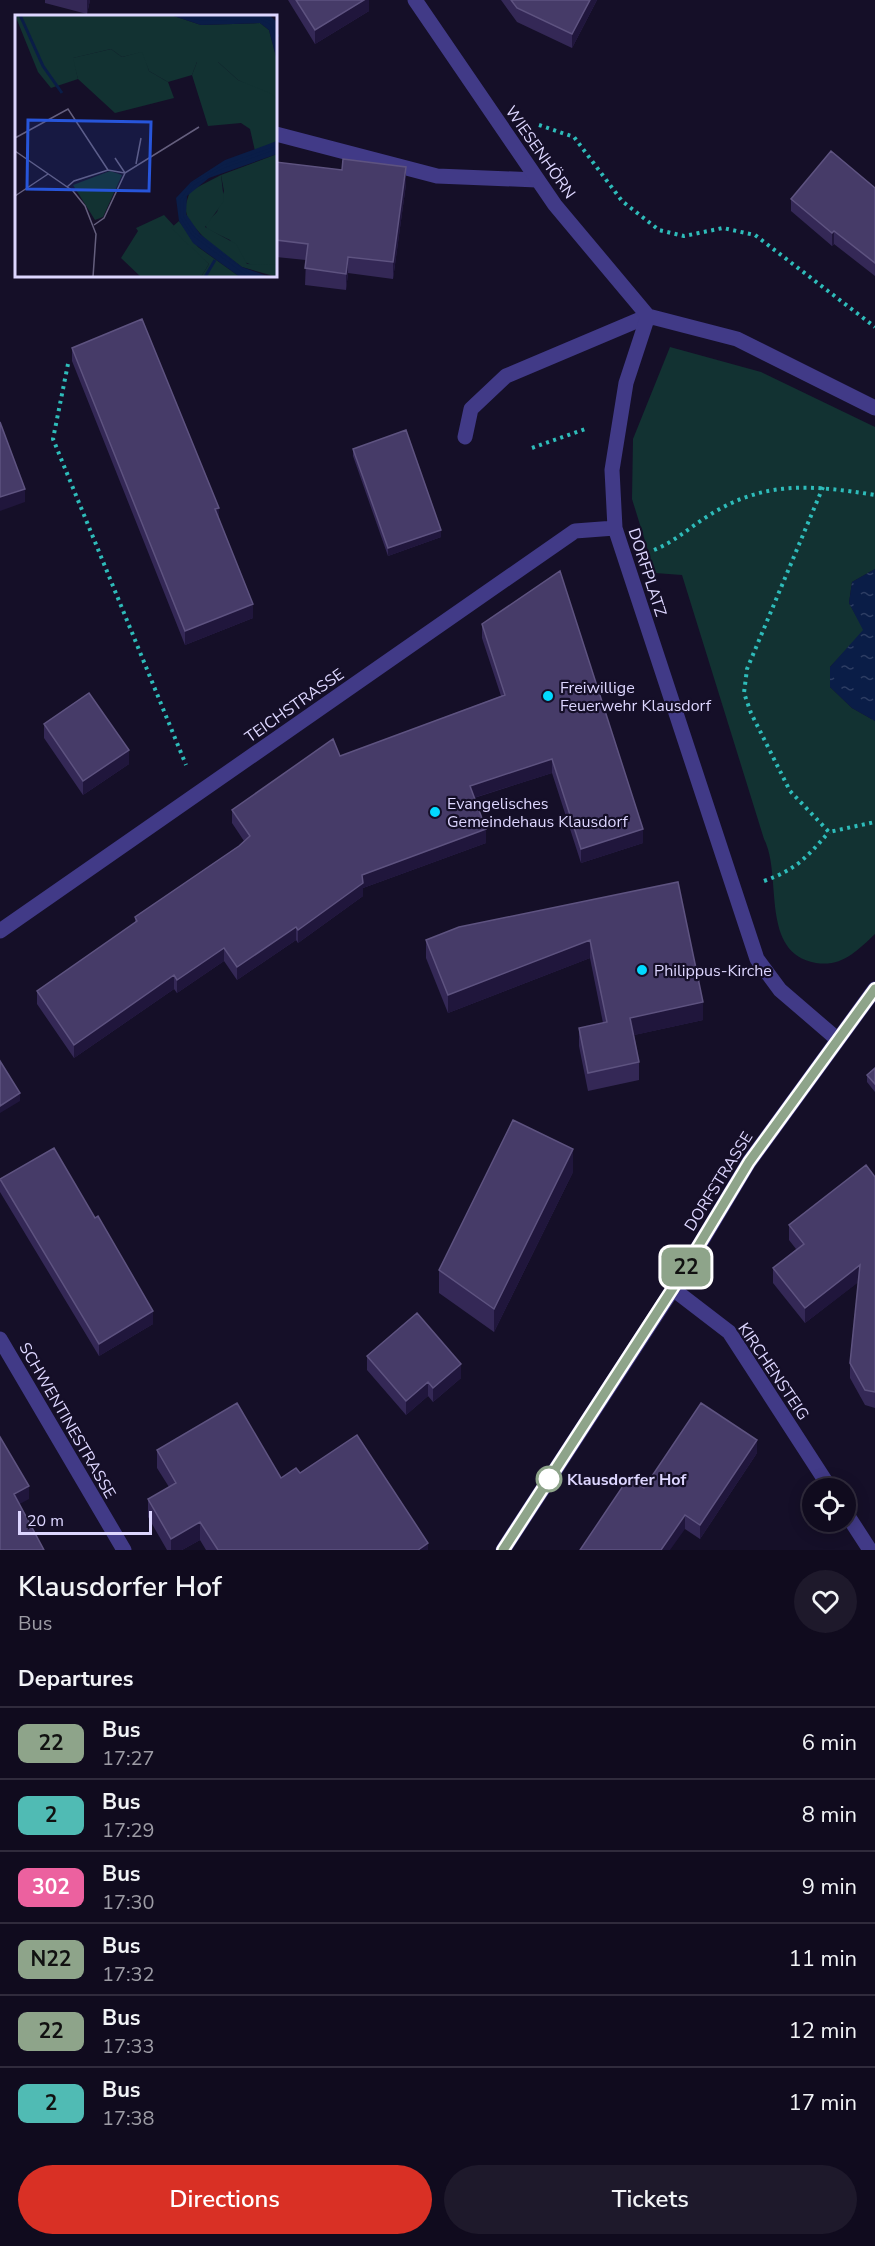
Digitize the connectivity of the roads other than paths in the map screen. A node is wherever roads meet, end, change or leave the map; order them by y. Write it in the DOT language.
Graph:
graph roads {
  1 [pos="415,0"];
  2 [pos="278,135"];
  3 [pos="537,180"];
  4 [pos="648,316"];
  5 [pos="875,408"];
  6 [pos="465,437"];
  7 [pos="615,528"];
  8 [pos="0,931"];
  9 [pos="875,989"];
  10 [pos="837,1039"];
  11 [pos="673,1288"];
  12 [pos="0,1339"];
  13 [pos="824,1478"];
  14 [pos="856,1528"];
  15 [pos="124,1550"];
  16 [pos="503,1550"];
  17 [pos="870,1550"];
  1 -- 3 [label="street, WIESENHÖRN"];
  2 -- 3 [label="street"];
  3 -- 4 [label="street, WIESENHÖRN"];
  4 -- 5 [label="street"];
  4 -- 6 [label="street"];
  4 -- 7 [label="street, DORFPLATZ"];
  7 -- 8 [label="street, TEICHSTRASSE"];
  7 -- 10 [label="street, DORFPLATZ"];
  9 -- 10 [label="street, DORFSTRASSE"];
  10 -- 11 [label="street, DORFSTRASSE"];
  11 -- 13 [label="street, KIRCHENSTEIG"];
  11 -- 16 [label="street, DORFSTRASSE"];
  12 -- 15 [label="street, SCHWENTINESTRASSE"];
  14 -- 17 [label="street"];
}
